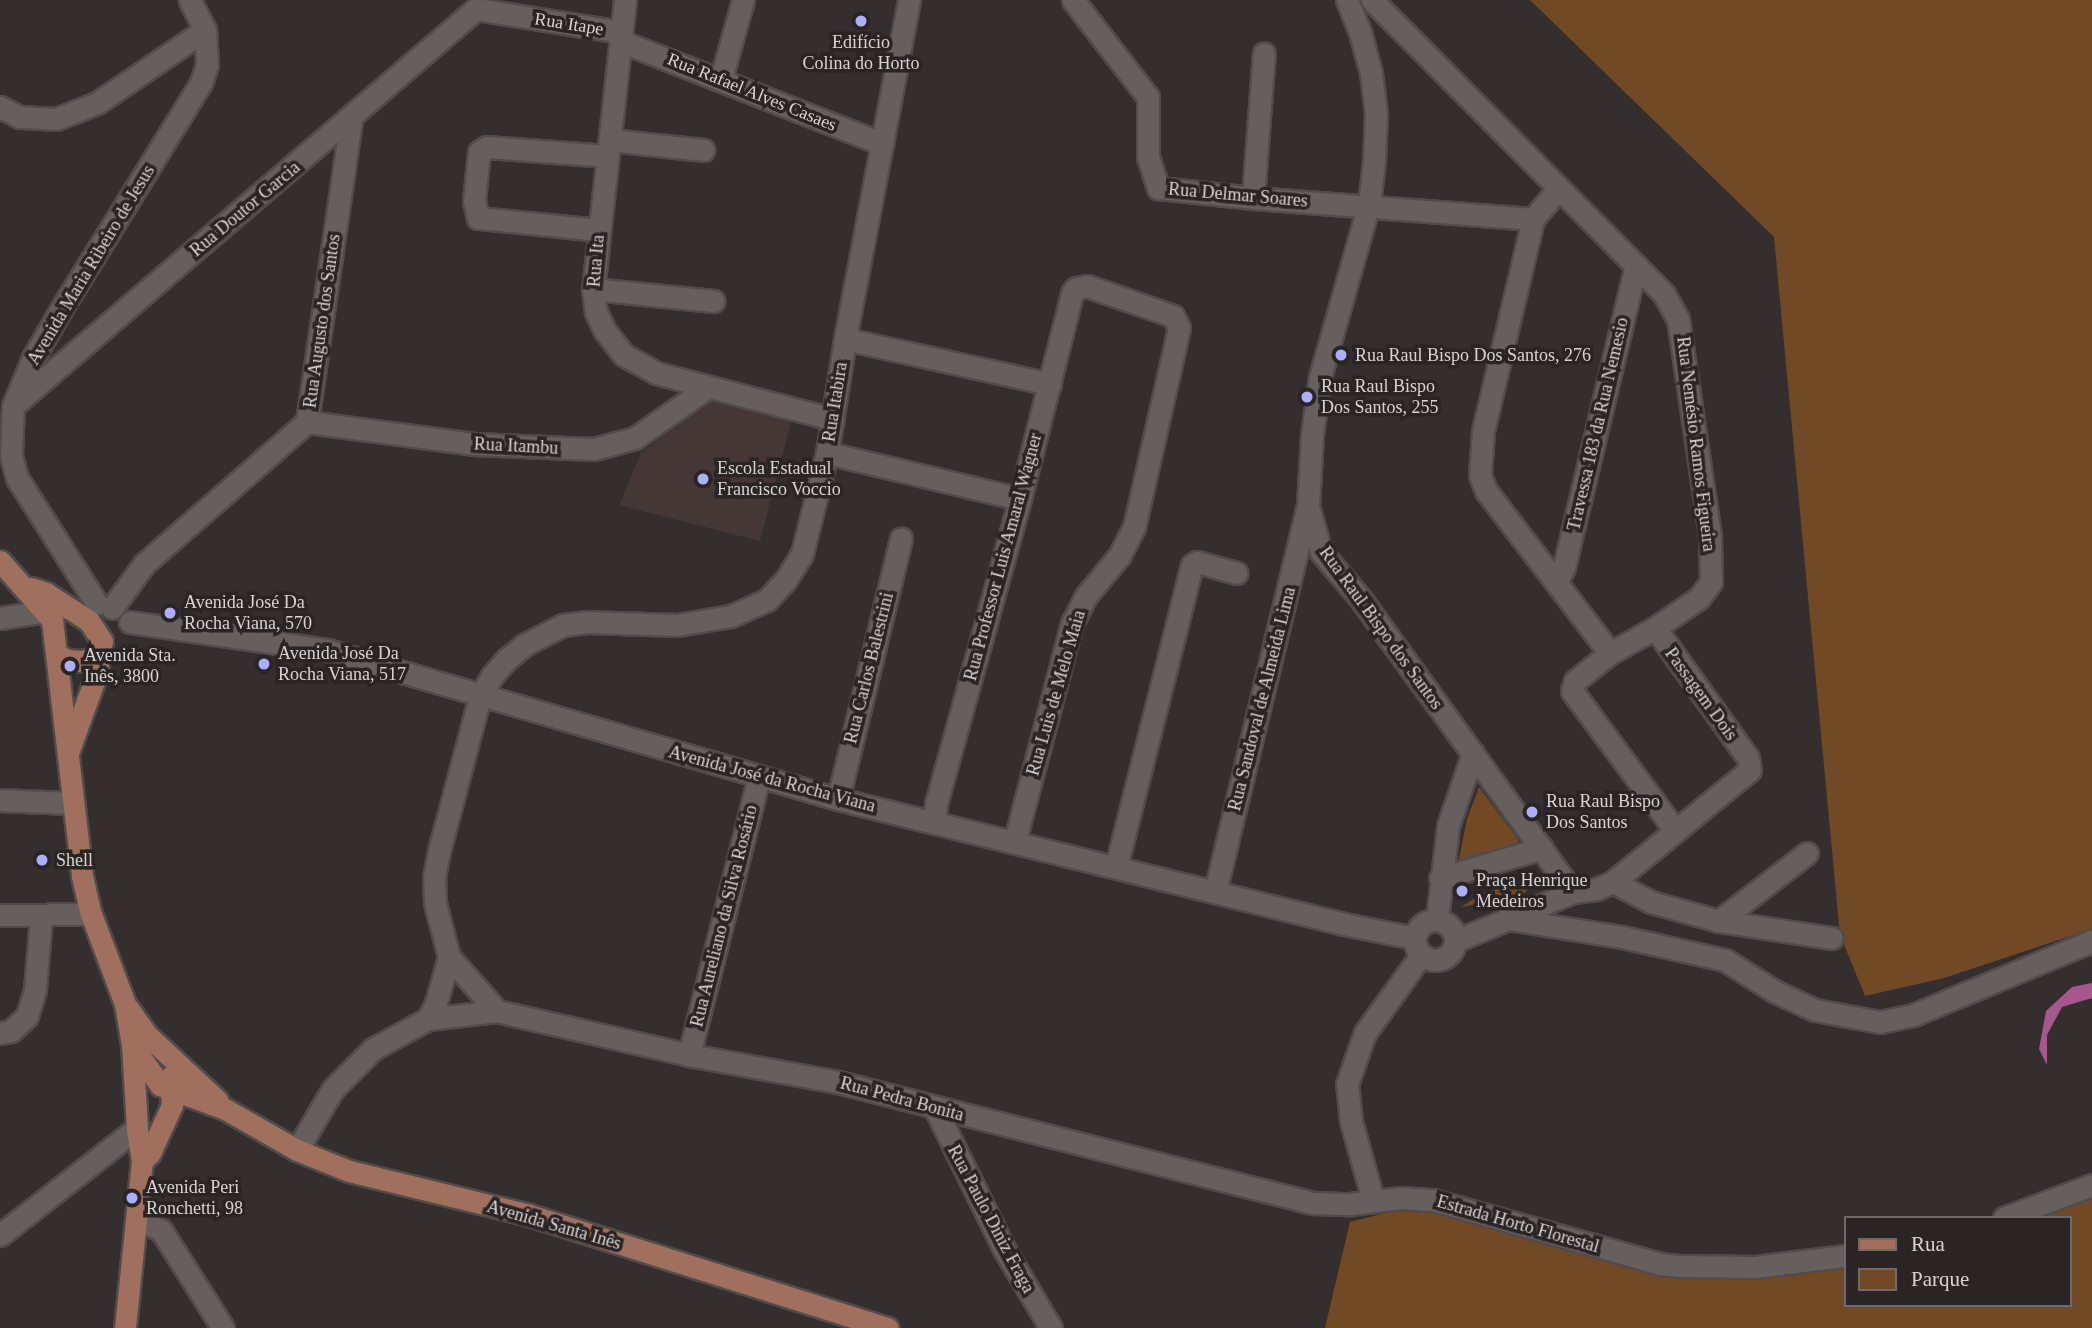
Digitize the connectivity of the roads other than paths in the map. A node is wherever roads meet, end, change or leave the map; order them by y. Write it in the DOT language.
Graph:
graph roads {
  1 [pos="190,0"];
  2 [pos="625,0"];
  3 [pos="639,0"];
  4 [pos="744,0"];
  5 [pos="909,0"];
  6 [pos="1073,0"];
  7 [pos="1347,0"];
  8 [pos="1372,0"];
  9 [pos="473,5"];
  10 [pos="205,30"];
  11 [pos="621,32"];
  12 [pos="1264,52"];
  13 [pos="720,79"];
  14 [pos="0,107"];
  15 [pos="351,119"];
  16 [pos="883,144"];
  17 [pos="609,148"];
  18 [pos="703,150"];
  19 [pos="1557,190"];
  20 [pos="1253,198"];
  21 [pos="1369,204"];
  22 [pos="1534,219"];
  23 [pos="599,230"];
  24 [pos="1636,265"];
  25 [pos="593,289"];
  26 [pos="1072,293"];
  27 [pos="713,301"];
  28 [pos="845,340"];
  29 [pos="1050,384"];
  30 [pos="708,387"];
  31 [pos="13,406"];
  32 [pos="833,419"];
  33 [pos="307,422"];
  34 [pos="827,453"];
  35 [pos="1020,499"];
  36 [pos="1308,506"];
  37 [pos="901,538"];
  38 [pos="0,561"];
  39 [pos="1237,573"];
  40 [pos="1557,581"];
  41 [pos="104,606"];
  42 [pos="57,609"];
  43 [pos="0,618"];
  44 [pos="130,622"];
  45 [pos="1655,628"];
  46 [pos="101,647"];
  47 [pos="1610,653"];
  48 [pos="56,654"];
  49 [pos="480,696"];
  50 [pos="69,750"];
  51 [pos="1473,753"];
  52 [pos="759,777"];
  53 [pos="838,799"];
  54 [pos="0,800"];
  55 [pos="72,803"];
  56 [pos="935,821"];
  57 [pos="1675,830"];
  58 [pos="1015,840"];
  59 [pos="1542,848"];
  60 [pos="1807,853"];
  61 [pos="1116,867"];
  62 [pos="1440,878"];
  63 [pos="1614,882"];
  64 [pos="1215,892"];
  65 [pos="1573,892"];
  66 [pos="91,914"];
  67 [pos="0,915"];
  68 [pos="41,917"];
  69 [pos="1508,919"];
  70 [pos="1437,920"];
  71 [pos="1719,921"];
  72 [pos="1832,938"];
  73 [pos="1455,941"];
  74 [pos="2092,941"];
  75 [pos="1418,946"];
  76 [pos="449,957"];
  77 [pos="497,1011"];
  78 [pos="428,1019"];
  79 [pos="0,1033"];
  80 [pos="139,1040"];
  81 [pos="689,1055"];
  82 [pos="195,1079"];
  83 [pos="166,1083"];
  84 [pos="935,1108"];
  85 [pos="226,1109"];
  86 [pos="137,1128"];
  87 [pos="296,1150"];
  88 [pos="142,1161"];
  89 [pos="2092,1185"];
  90 [pos="1373,1200"];
  91 [pos="0,1209"];
  92 [pos="2009,1216"];
  93 [pos="21,1217"];
  94 [pos="136,1219"];
  95 [pos="0,1235"];
  96 [pos="1843,1256"];
  97 [pos="125,1328"];
  98 [pos="223,1328"];
  99 [pos="888,1328"];
  100 [pos="1051,1328"];
  1 -- 10 [label="street, Avenida Maria Ribeiro de Jesus"];
  2 -- 11 [label="street, Rua Ita"];
  3 -- 11 [label="street, Rua Ita"];
  4 -- 13 [label="street"];
  5 -- 16 [label="street, Rua Itabira"];
  6 -- 20 [label="street, Rua Delmar Soares"];
  7 -- 21 [label="street, Rua Raul Bispo dos Santos"];
  8 -- 19 [label="street, Rua Nemésio Ramos Figueira"];
  9 -- 11 [label="street, Rua Itape"];
  9 -- 15 [label="street, Rua Doutor Garcia"];
  10 -- 14 [label="street"];
  10 -- 31 [label="street, Avenida Maria Ribeiro de Jesus"];
  11 -- 13 [label="street, Rua Rafael Alves Casaes"];
  11 -- 17 [label="street, Rua Ita"];
  12 -- 20 [label="street"];
  13 -- 16 [label="street, Rua Rafael Alves Casaes"];
  15 -- 31 [label="street, Rua Doutor Garcia"];
  15 -- 33 [label="street, Rua Augusto dos Santos"];
  16 -- 28 [label="street, Rua Itabira"];
  17 -- 18 [label="street"];
  17 -- 23 [label="street, Rua Ita"];
  17 -- 23 [label="street"];
  19 -- 22 [label="street"];
  19 -- 24 [label="street, Rua Nemésio Ramos Figueira"];
  20 -- 21 [label="street, Rua Delmar Soares"];
  21 -- 22 [label="street, Rua Delmar Soares"];
  21 -- 36 [label="street, Rua Raul Bispo dos Santos"];
  22 -- 40 [label="street"];
  23 -- 25 [label="street, Rua Ita"];
  24 -- 40 [label="street, Travessa 183 da Rua Nemesio"];
  24 -- 45 [label="street, Rua Nemésio Ramos Figueira"];
  25 -- 27 [label="street"];
  25 -- 30 [label="street, Rua Ita"];
  26 -- 29 [label="street, Rua Professor Luis Amaral Wagner"];
  26 -- 58 [label="street, Rua Luis de Melo Maia"];
  28 -- 29 [label="street"];
  28 -- 32 [label="street, Rua Itabira"];
  29 -- 35 [label="street, Rua Professor Luis Amaral Wagner"];
  30 -- 32 [label="street, Rua Ita"];
  30 -- 33 [label="street, Rua Itambu"];
  31 -- 41 [label="street, Avenida Maria Ribeiro de Jesus"];
  32 -- 34 [label="street, Rua Itabira"];
  33 -- 41 [label="street, Rua Augusto dos Santos"];
  34 -- 35 [label="street"];
  34 -- 49 [label="street, Rua Itabira"];
  35 -- 56 [label="street, Rua Professor Luis Amaral Wagner"];
  36 -- 51 [label="street, Rua Raul Bispo dos Santos"];
  36 -- 64 [label="street, Rua Sandoval de Almeida Lima"];
  37 -- 53 [label="street, Rua Carlos Balestrini"];
  38 -- 42 [label="main road"];
  39 -- 61 [label="street"];
  40 -- 47 [label="street"];
  41 -- 42 [label="street"];
  41 -- 44 [label="street, Avenida Maria Ribeiro de Jesus"];
  42 -- 43 [label="street"];
  42 -- 46 [label="main road"];
  42 -- 48 [label="main road"];
  44 -- 46 [label="street"];
  44 -- 49 [label="street, Avenida José da Rocha Viana"];
  45 -- 47 [label="street, Rua Nemésio Ramos Figueira"];
  45 -- 57 [label="street, Passagem Dois"];
  46 -- 48 [label="main road"];
  46 -- 50 [label="main road"];
  47 -- 57 [label="street, Rua Nemésio Ramos Figueira"];
  48 -- 50 [label="main road"];
  49 -- 52 [label="street, Avenida José da Rocha Viana"];
  49 -- 76 [label="street"];
  50 -- 55 [label="main road"];
  51 -- 59 [label="street, Rua Raul Bispo dos Santos"];
  51 -- 62 [label="street"];
  52 -- 53 [label="street, Avenida José da Rocha Viana"];
  52 -- 81 [label="street, Rua Aureliano da Silva Rosário"];
  53 -- 56 [label="street, Avenida José da Rocha Viana"];
  54 -- 55 [label="street"];
  55 -- 66 [label="main road"];
  56 -- 58 [label="street, Avenida José da Rocha Viana"];
  57 -- 63 [label="street"];
  58 -- 61 [label="street, Avenida José da Rocha Viana"];
  59 -- 62 [label="street"];
  59 -- 65 [label="street, Rua Raul Bispo dos Santos"];
  60 -- 71 [label="street"];
  61 -- 64 [label="street, Avenida José da Rocha Viana"];
  62 -- 70 [label="street"];
  63 -- 65 [label="street"];
  63 -- 71 [label="street"];
  64 -- 75 [label="street, Avenida José da Rocha Viana"];
  65 -- 69 [label="street"];
  66 -- 68 [label="street"];
  66 -- 80 [label="main road"];
  67 -- 68 [label="street"];
  68 -- 79 [label="street"];
  69 -- 73 [label="street"];
  69 -- 74 [label="street"];
  70 -- 73 [label="street"];
  70 -- 75 [label="street"];
  71 -- 72 [label="street"];
  73 -- 75 [label="street"];
  75 -- 90 [label="street"];
  76 -- 77 [label="street"];
  76 -- 78 [label="street"];
  77 -- 78 [label="street, Rua Pedra Bonita"];
  77 -- 81 [label="street, Rua Pedra Bonita"];
  78 -- 87 [label="street"];
  80 -- 82 [label="main road, Avenida Santa Inês"];
  80 -- 83 [label="main road"];
  80 -- 86 [label="main road"];
  81 -- 84 [label="street, Rua Pedra Bonita"];
  82 -- 83 [label="main road"];
  82 -- 85 [label="main road, Avenida Santa Inês"];
  83 -- 85 [label="main road, Avenida Santa Inês"];
  83 -- 86 [label="main road"];
  83 -- 88 [label="main road"];
  84 -- 90 [label="street, Rua Pedra Bonita"];
  84 -- 100 [label="street, Rua Paulo Diniz Fraga"];
  85 -- 87 [label="main road, Avenida Santa Inês"];
  86 -- 88 [label="main road"];
  86 -- 93 [label="street"];
  87 -- 99 [label="main road, Avenida Santa Inês"];
  88 -- 94 [label="main road"];
  89 -- 92 [label="street"];
  90 -- 96 [label="street, Estrada Horto Florestal"];
  91 -- 93 [label="street"];
  93 -- 95 [label="street"];
  94 -- 97 [label="main road"];
  94 -- 98 [label="street"];
}
